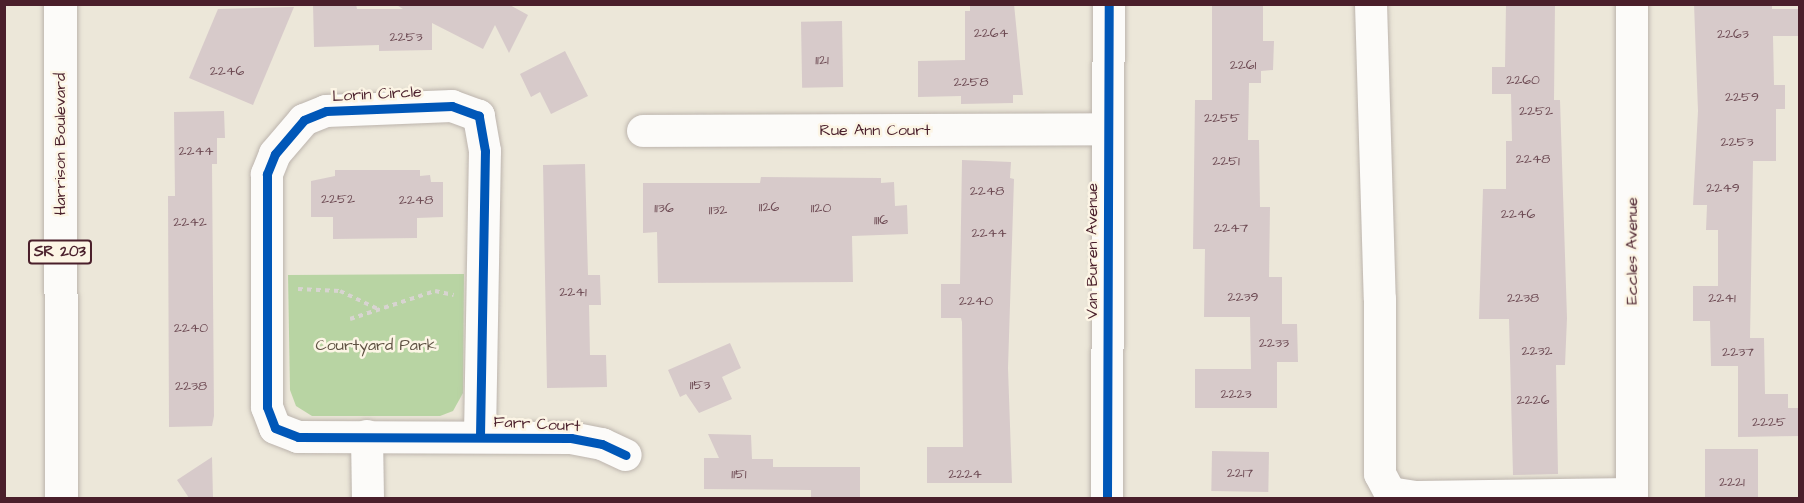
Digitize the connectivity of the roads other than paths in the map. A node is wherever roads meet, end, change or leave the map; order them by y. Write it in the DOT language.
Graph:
graph roads {
  1 [pos="60,4"];
  2 [pos="1109,4"];
  3 [pos="1371,4"];
  4 [pos="1632,4"];
  5 [pos="1108,129"];
  6 [pos="643,131"];
  7 [pos="367,436"];
  8 [pos="480,436"];
  9 [pos="626,455"];
  10 [pos="1632,496"];
  11 [pos="61,498"];
  12 [pos="368,498"];
  13 [pos="1107,498"];
  1 -- 11 [label="main road, Harrison Boulevard / SR 203"];
  2 -- 5 [label="street, Van Buren Avenue"];
  3 -- 10 [label="street"];
  4 -- 10 [label="street, Eccles Avenue"];
  5 -- 6 [label="street, Rue Ann Court"];
  5 -- 13 [label="street, Van Buren Avenue"];
  7 -- 8 [label="street, Lorin Circle"];
  7 -- 8 [label="street, Lorin Circle"];
  7 -- 12 [label="street"];
  8 -- 9 [label="street, Farr Court"];
}
